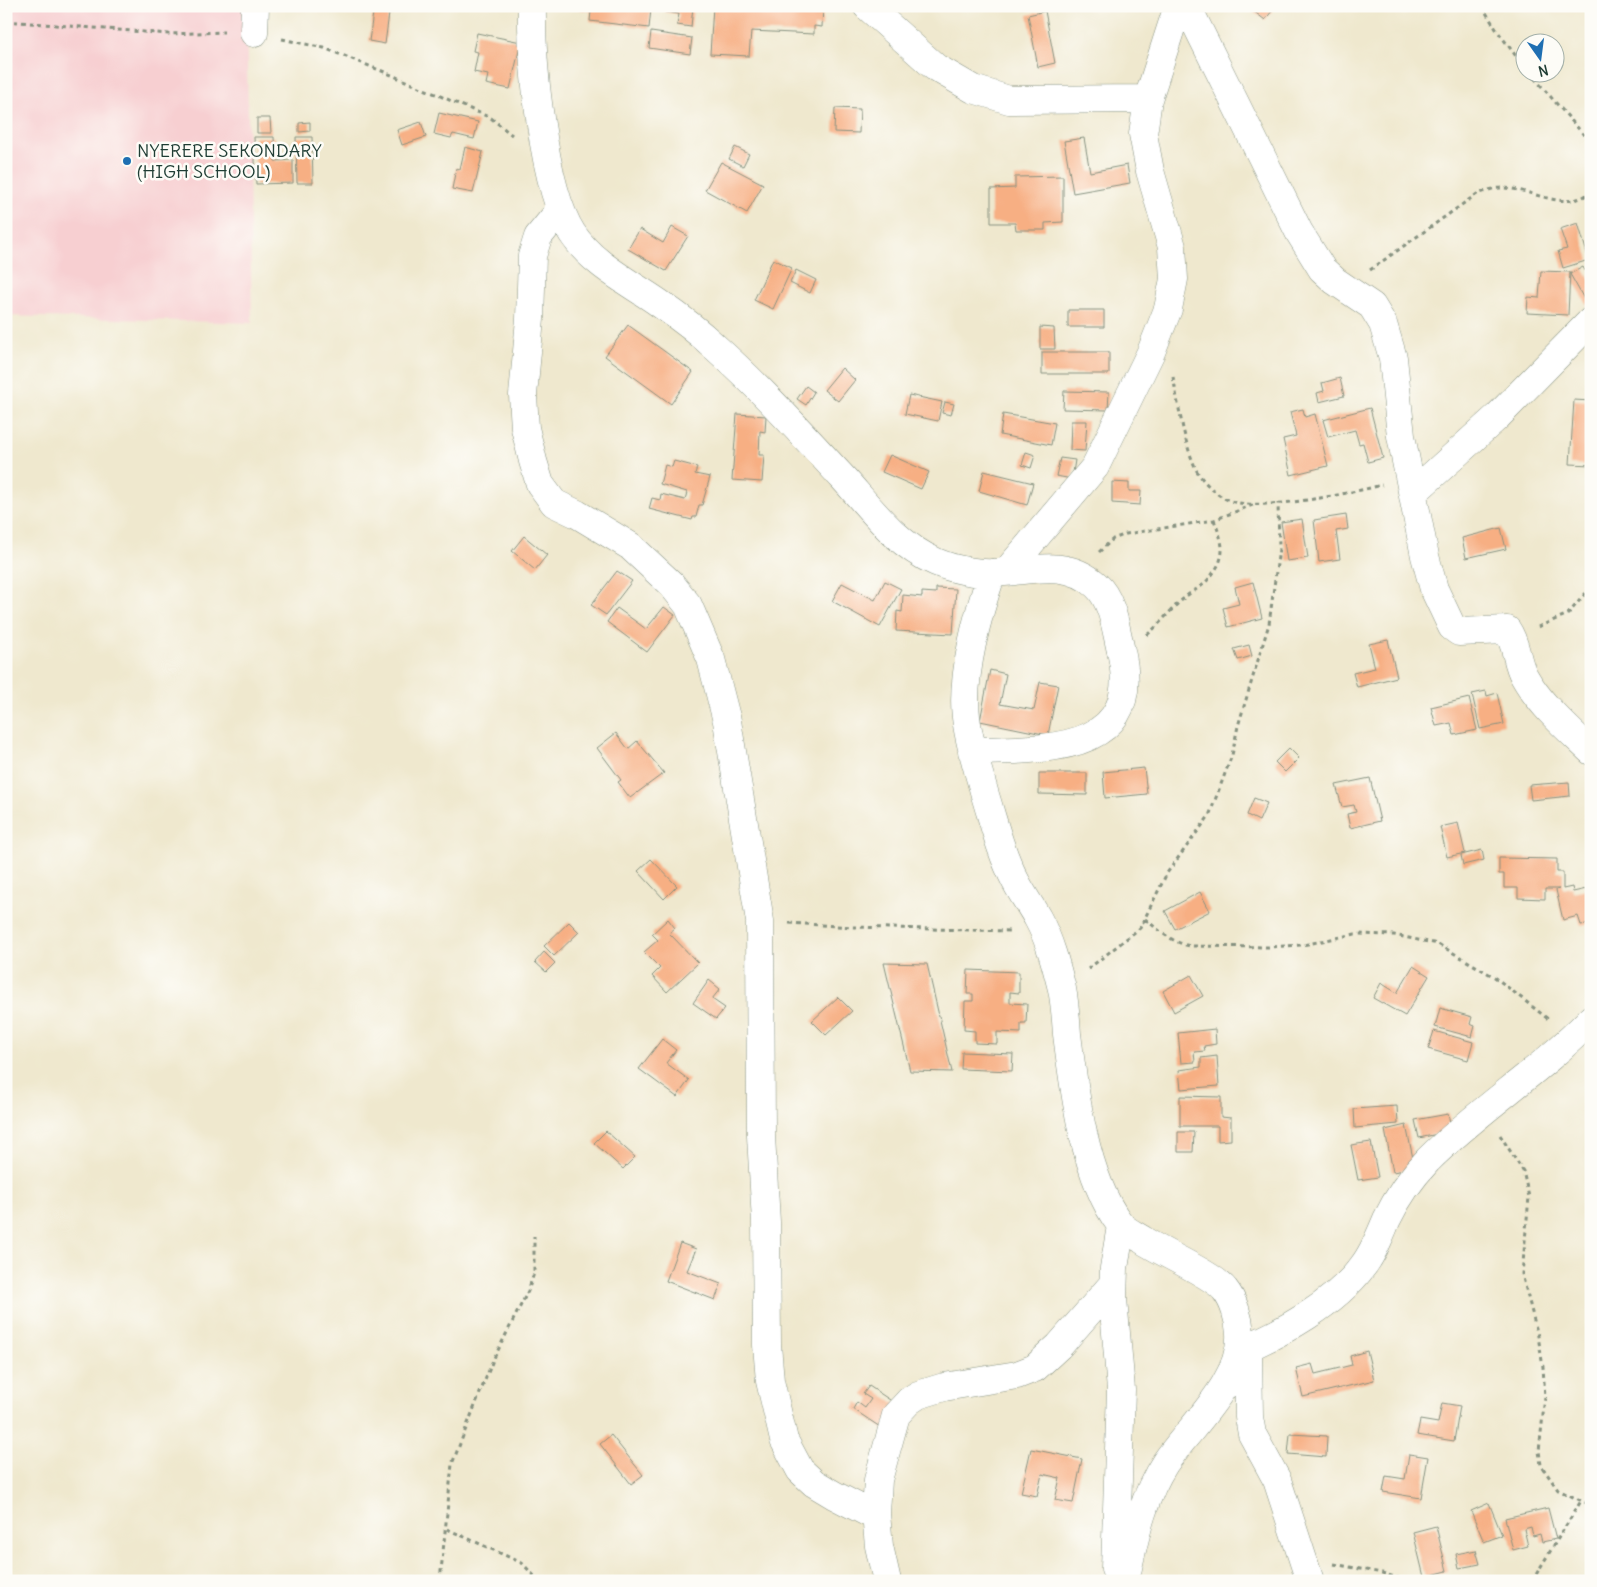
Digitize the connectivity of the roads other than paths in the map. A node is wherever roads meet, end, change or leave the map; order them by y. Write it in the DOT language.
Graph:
graph roads {
  1 [pos="254,6"];
  2 [pos="532,6"];
  3 [pos="867,6"];
  4 [pos="1178,6"];
  5 [pos="1187,6"];
  6 [pos="254,33"];
  7 [pos="1148,99"];
  8 [pos="560,210"];
  9 [pos="1591,322"];
  10 [pos="1411,486"];
  11 [pos="999,572"];
  12 [pos="972,751"];
  13 [pos="1591,751"];
  14 [pos="1583,1027"];
  15 [pos="1121,1226"];
  16 [pos="1113,1284"];
  17 [pos="1244,1350"];
  18 [pos="876,1514"];
  19 [pos="1305,1569"];
  20 [pos="887,1581"];
  21 [pos="1115,1581"];
  22 [pos="1125,1581"];
  1 -- 6 [label="street"];
  2 -- 8 [label="street"];
  3 -- 7 [label="street"];
  4 -- 7 [label="street"];
  5 -- 10 [label="street"];
  7 -- 11 [label="street"];
  8 -- 11 [label="street"];
  8 -- 18 [label="street"];
  9 -- 10 [label="street"];
  10 -- 13 [label="street"];
  11 -- 12 [label="street"];
  11 -- 12 [label="street"];
  12 -- 15 [label="street"];
  14 -- 17 [label="street"];
  15 -- 16 [label="street"];
  15 -- 17 [label="street"];
  16 -- 18 [label="street"];
  16 -- 21 [label="street"];
  17 -- 19 [label="street"];
  17 -- 22 [label="street"];
  18 -- 20 [label="street"];
}
